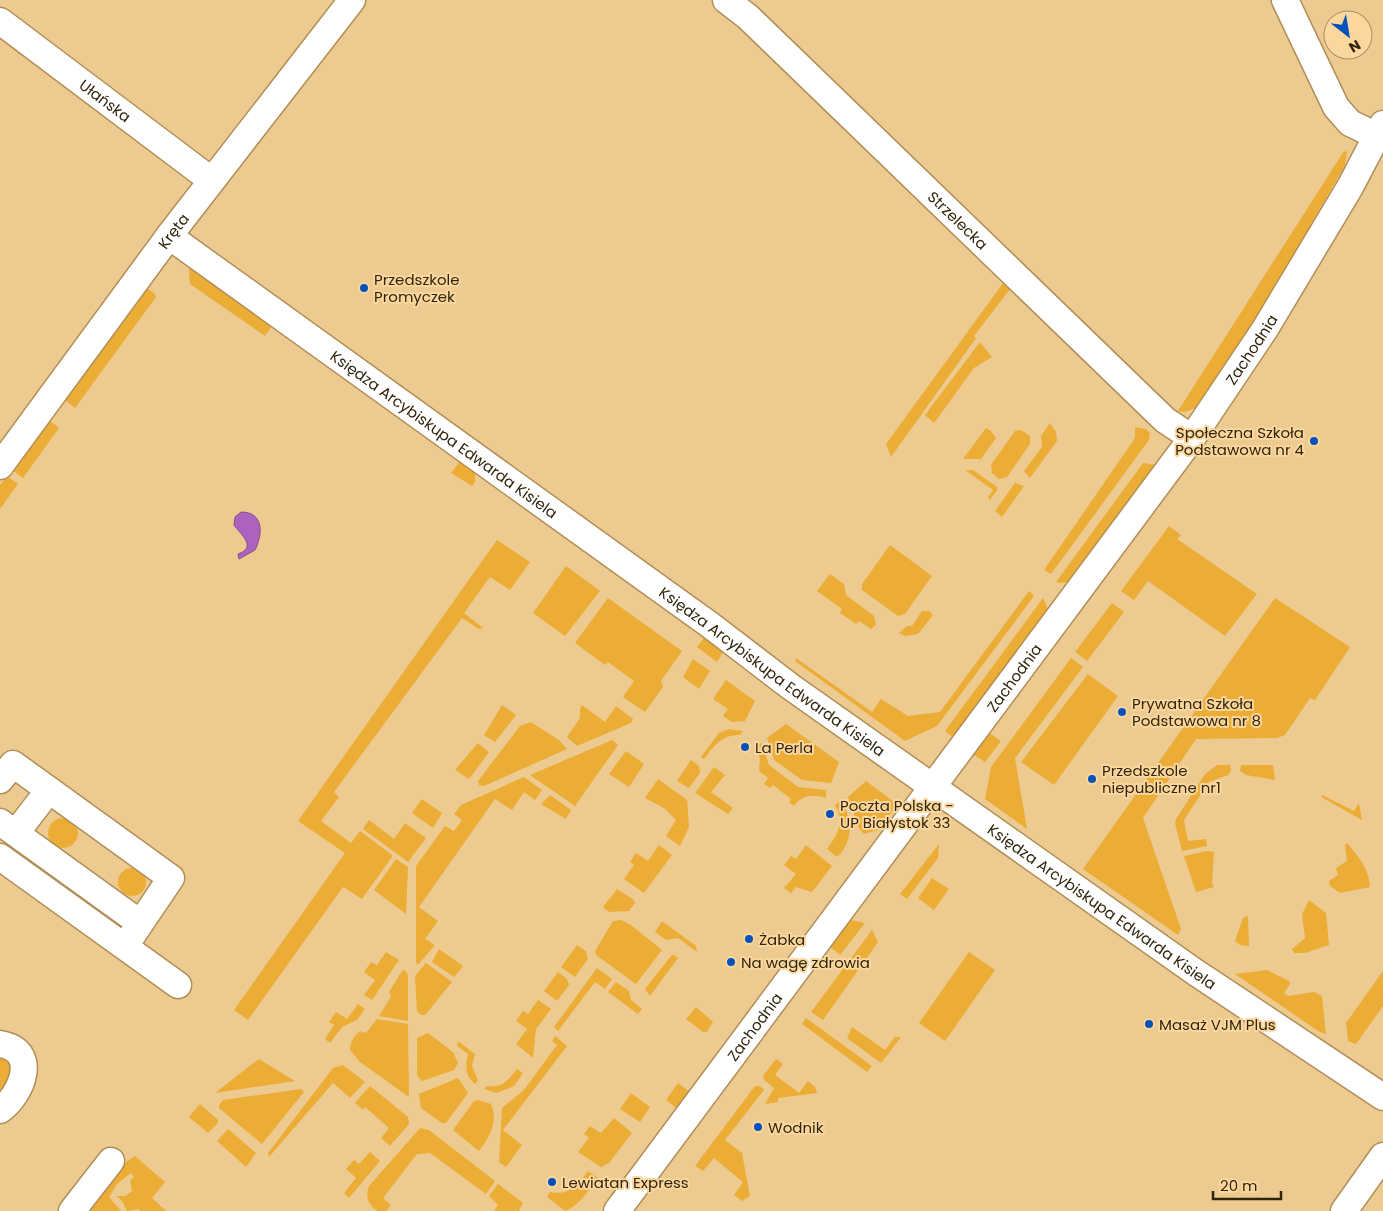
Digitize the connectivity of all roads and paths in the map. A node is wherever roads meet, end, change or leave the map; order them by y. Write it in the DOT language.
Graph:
graph roads {
  1 [pos="352,0"];
  2 [pos="726,0"];
  3 [pos="1286,0"];
  4 [pos="0,21"];
  5 [pos="1380,130"];
  6 [pos="211,180"];
  7 [pos="169,236"];
  8 [pos="1192,438"];
  9 [pos="0,466"];
  10 [pos="0,780"];
  11 [pos="933,787"];
  12 [pos="49,790"];
  13 [pos="8,828"];
  14 [pos="0,857"];
  15 [pos="140,923"];
  16 [pos="125,946"];
  17 [pos="178,985"];
  18 [pos="0,1044"];
  19 [pos="1383,1097"];
  20 [pos="0,1110"];
  21 [pos="1383,1156"];
  22 [pos="111,1161"];
  23 [pos="72,1211"];
  24 [pos="617,1211"];
  25 [pos="1344,1211"];
  1 -- 6 [label="street, Kręta"];
  2 -- 8 [label="street, Strzelecka"];
  3 -- 5 [label="street"];
  4 -- 6 [label="street, Ułańska"];
  5 -- 8 [label="street, Zachodnia"];
  6 -- 7 [label="street, Kręta"];
  7 -- 9 [label="street, Kręta"];
  7 -- 11 [label="street, Księdza Arcybiskupa Edwarda Kisiela"];
  8 -- 11 [label="street, Zachodnia"];
  10 -- 12 [label="street"];
  11 -- 19 [label="street, Księdza Arcybiskupa Edwarda Kisiela"];
  11 -- 24 [label="street, Zachodnia"];
  12 -- 13 [label="street"];
  12 -- 15 [label="street"];
  13 -- 15 [label="street"];
  14 -- 16 [label="street"];
  15 -- 16 [label="street"];
  16 -- 17 [label="street"];
  18 -- 20 [label="street"];
  21 -- 25 [label="street"];
  22 -- 23 [label="street"];
}
